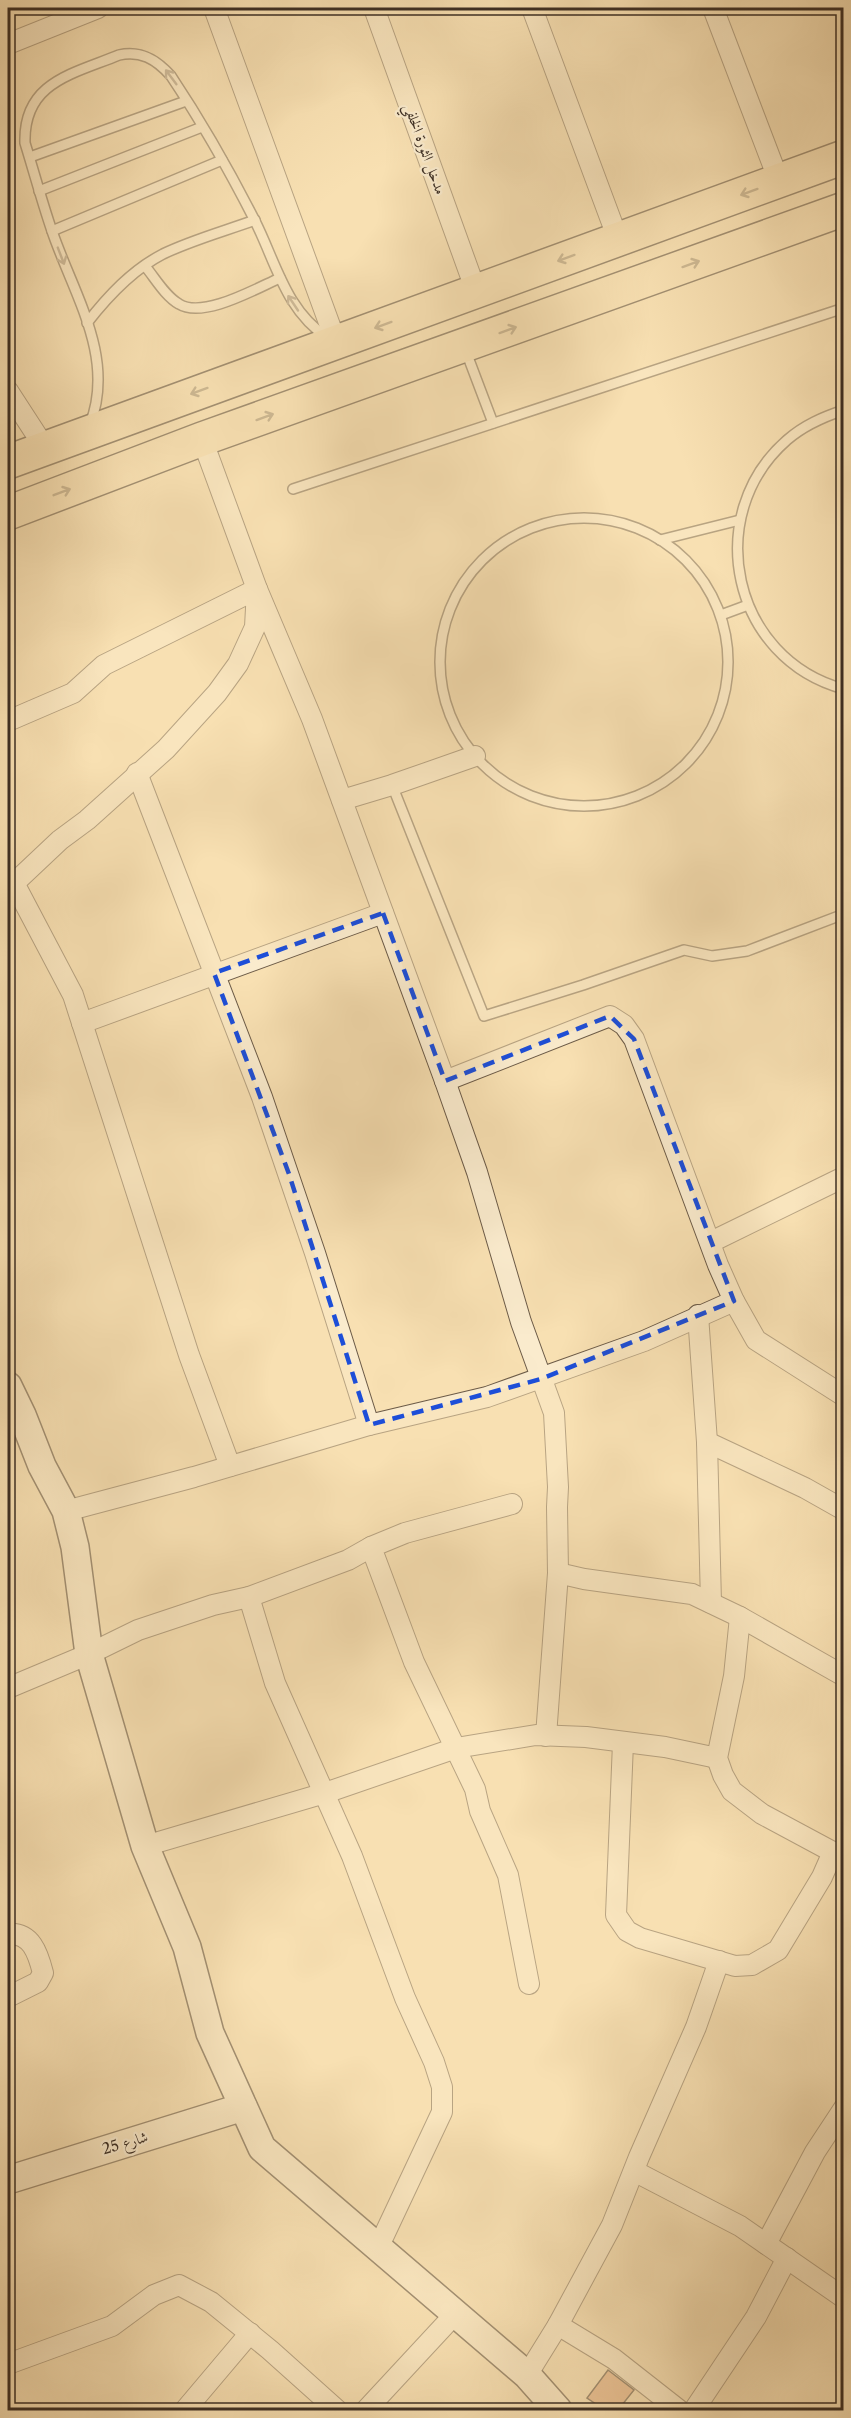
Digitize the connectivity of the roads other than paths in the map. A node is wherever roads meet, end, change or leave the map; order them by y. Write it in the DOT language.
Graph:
graph roads {
  1 [pos="98,8"];
  2 [pos="214,8"];
  3 [pos="374,8"];
  4 [pos="532,8"];
  5 [pos="713,8"];
  6 [pos="57,15"];
  7 [pos="8,44"];
  8 [pos="186,101"];
  9 [pos="202,126"];
  10 [pos="30,157"];
  11 [pos="843,157"];
  12 [pos="222,160"];
  13 [pos="779,181"];
  14 [pos="39,190"];
  15 [pos="843,209"];
  16 [pos="255,220"];
  17 [pos="52,231"];
  18 [pos="618,239"];
  19 [pos="144,266"];
  20 [pos="280,278"];
  21 [pos="476,291"];
  22 [pos="843,308"];
  23 [pos="87,322"];
  24 [pos="336,342"];
  25 [pos="464,346"];
  26 [pos="8,391"];
  27 [pos="843,410"];
  28 [pos="493,423"];
  29 [pos="87,432"];
  30 [pos="202,439"];
  31 [pos="45,448"];
  32 [pos="8,462"];
  33 [pos="293,489"];
  34 [pos="8,513"];
  35 [pos="740,520"];
  36 [pos="660,540"];
  37 [pos="257,589"];
  38 [pos="748,605"];
  39 [pos="721,615"];
  40 [pos="843,689"];
  41 [pos="8,721"];
  42 [pos="475,756"];
  43 [pos="137,773"];
  44 [pos="392,785"];
  45 [pos="342,800"];
  46 [pos="11,886"];
  47 [pos="383,913"];
  48 [pos="843,914"];
  49 [pos="214,973"];
  50 [pos="82,1023"];
  51 [pos="445,1081"];
  52 [pos="843,1177"];
  53 [pos="711,1242"];
  54 [pos="734,1301"];
  55 [pos="698,1315"];
  56 [pos="541,1379"];
  57 [pos="8,1386"];
  58 [pos="843,1396"];
  59 [pos="369,1425"];
  60 [pos="707,1442"];
  61 [pos="230,1466"];
  62 [pos="512,1504"];
  63 [pos="843,1510"];
  64 [pos="66,1511"];
  65 [pos="371,1547"];
  66 [pos="558,1573"];
  67 [pos="249,1597"];
  68 [pos="711,1604"];
  69 [pos="740,1617"];
  70 [pos="89,1654"];
  71 [pos="843,1676"];
  72 [pos="8,1688"];
  73 [pos="546,1736"];
  74 [pos="623,1743"];
  75 [pos="456,1748"];
  76 [pos="717,1758"];
  77 [pos="325,1793"];
  78 [pos="145,1846"];
  79 [pos="838,1855"];
  80 [pos="8,1934"];
  81 [pos="719,1961"];
  82 [pos="529,1984"];
  83 [pos="8,1997"];
  84 [pos="243,2107"];
  85 [pos="843,2108"];
  86 [pos="634,2171"];
  87 [pos="8,2180"];
  88 [pos="766,2244"];
  89 [pos="378,2248"];
  90 [pos="787,2258"];
  91 [pos="843,2298"];
  92 [pos="456,2313"];
  93 [pos="558,2325"];
  94 [pos="250,2333"];
  95 [pos="8,2364"];
  96 [pos="526,2375"];
  97 [pos="185,2410"];
  98 [pos="337,2410"];
  99 [pos="366,2410"];
  100 [pos="558,2410"];
  101 [pos="679,2410"];
  102 [pos="694,2410"];
  1 -- 6 [label="street"];
  2 -- 24 [label="street"];
  3 -- 21 [label="street, مدخل الثورة الخلفي"];
  4 -- 18 [label="street"];
  5 -- 13 [label="street"];
  6 -- 7 [label="street"];
  8 -- 9 [label="lane"];
  8 -- 10 [label="lane"];
  8 -- 10 [label="lane, one-way"];
  9 -- 12 [label="lane"];
  9 -- 14 [label="lane"];
  10 -- 14 [label="lane"];
  11 -- 13 [label="highway"];
  12 -- 16 [label="lane"];
  12 -- 17 [label="lane"];
  13 -- 18 [label="highway, one-way"];
  14 -- 17 [label="lane"];
  25 -- 15 [label="highway, one-way"];
  16 -- 19 [label="lane"];
  16 -- 20 [label="lane"];
  17 -- 23 [label="lane, one-way"];
  18 -- 21 [label="highway, one-way"];
  19 -- 20 [label="lane"];
  19 -- 23 [label="lane"];
  24 -- 20 [label="lane, one-way"];
  21 -- 24 [label="highway, one-way"];
  22 -- 28 [label="lane"];
  23 -- 29 [label="lane"];
  24 -- 29 [label="highway, one-way"];
  25 -- 28 [label="lane"];
  30 -- 25 [label="highway, one-way"];
  26 -- 31 [label="street"];
  27 -- 35 [label="lane"];
  28 -- 33 [label="lane"];
  29 -- 31 [label="highway"];
  34 -- 30 [label="highway, one-way"];
  30 -- 37 [label="street"];
  31 -- 32 [label="highway"];
  35 -- 36 [label="lane"];
  35 -- 38 [label="lane"];
  36 -- 39 [label="lane"];
  36 -- 42 [label="lane"];
  37 -- 41 [label="street"];
  37 -- 43 [label="street"];
  37 -- 45 [label="street"];
  38 -- 39 [label="lane"];
  38 -- 40 [label="lane"];
  39 -- 42 [label="lane"];
  42 -- 44 [label="street"];
  43 -- 46 [label="street"];
  43 -- 49 [label="street"];
  44 -- 45 [label="street"];
  44 -- 48 [label="lane"];
  45 -- 47 [label="street"];
  46 -- 50 [label="street"];
  47 -- 49 [label="street"];
  47 -- 51 [label="street"];
  49 -- 50 [label="street"];
  49 -- 59 [label="street"];
  50 -- 61 [label="street"];
  51 -- 53 [label="street"];
  51 -- 56 [label="street"];
  52 -- 53 [label="street"];
  53 -- 54 [label="street"];
  54 -- 55 [label="street"];
  54 -- 58 [label="street"];
  55 -- 56 [label="street"];
  55 -- 60 [label="street"];
  56 -- 59 [label="street"];
  56 -- 66 [label="street"];
  57 -- 64 [label="street"];
  59 -- 61 [label="street"];
  60 -- 63 [label="street"];
  60 -- 68 [label="street"];
  61 -- 64 [label="street"];
  62 -- 65 [label="street"];
  64 -- 70 [label="street"];
  65 -- 67 [label="street"];
  65 -- 75 [label="street"];
  66 -- 68 [label="street"];
  66 -- 73 [label="street"];
  67 -- 70 [label="street"];
  67 -- 77 [label="street"];
  68 -- 69 [label="street"];
  69 -- 71 [label="street"];
  69 -- 76 [label="street"];
  70 -- 72 [label="street"];
  70 -- 78 [label="street"];
  73 -- 74 [label="street"];
  73 -- 75 [label="street"];
  74 -- 76 [label="street"];
  74 -- 81 [label="street"];
  75 -- 77 [label="street"];
  75 -- 82 [label="street"];
  76 -- 79 [label="street"];
  77 -- 78 [label="street"];
  77 -- 89 [label="street"];
  78 -- 84 [label="street"];
  79 -- 81 [label="street"];
  80 -- 83 [label="street"];
  81 -- 86 [label="street"];
  84 -- 87 [label="street, شارع 25"];
  84 -- 89 [label="street"];
  85 -- 88 [label="street"];
  86 -- 88 [label="street"];
  86 -- 93 [label="street"];
  88 -- 90 [label="street"];
  89 -- 92 [label="street"];
  90 -- 91 [label="street"];
  90 -- 102 [label="street"];
  92 -- 96 [label="street"];
  92 -- 99 [label="street"];
  93 -- 96 [label="street"];
  93 -- 101 [label="street"];
  94 -- 95 [label="street"];
  94 -- 97 [label="street"];
  94 -- 98 [label="street"];
  96 -- 100 [label="street"];
}
